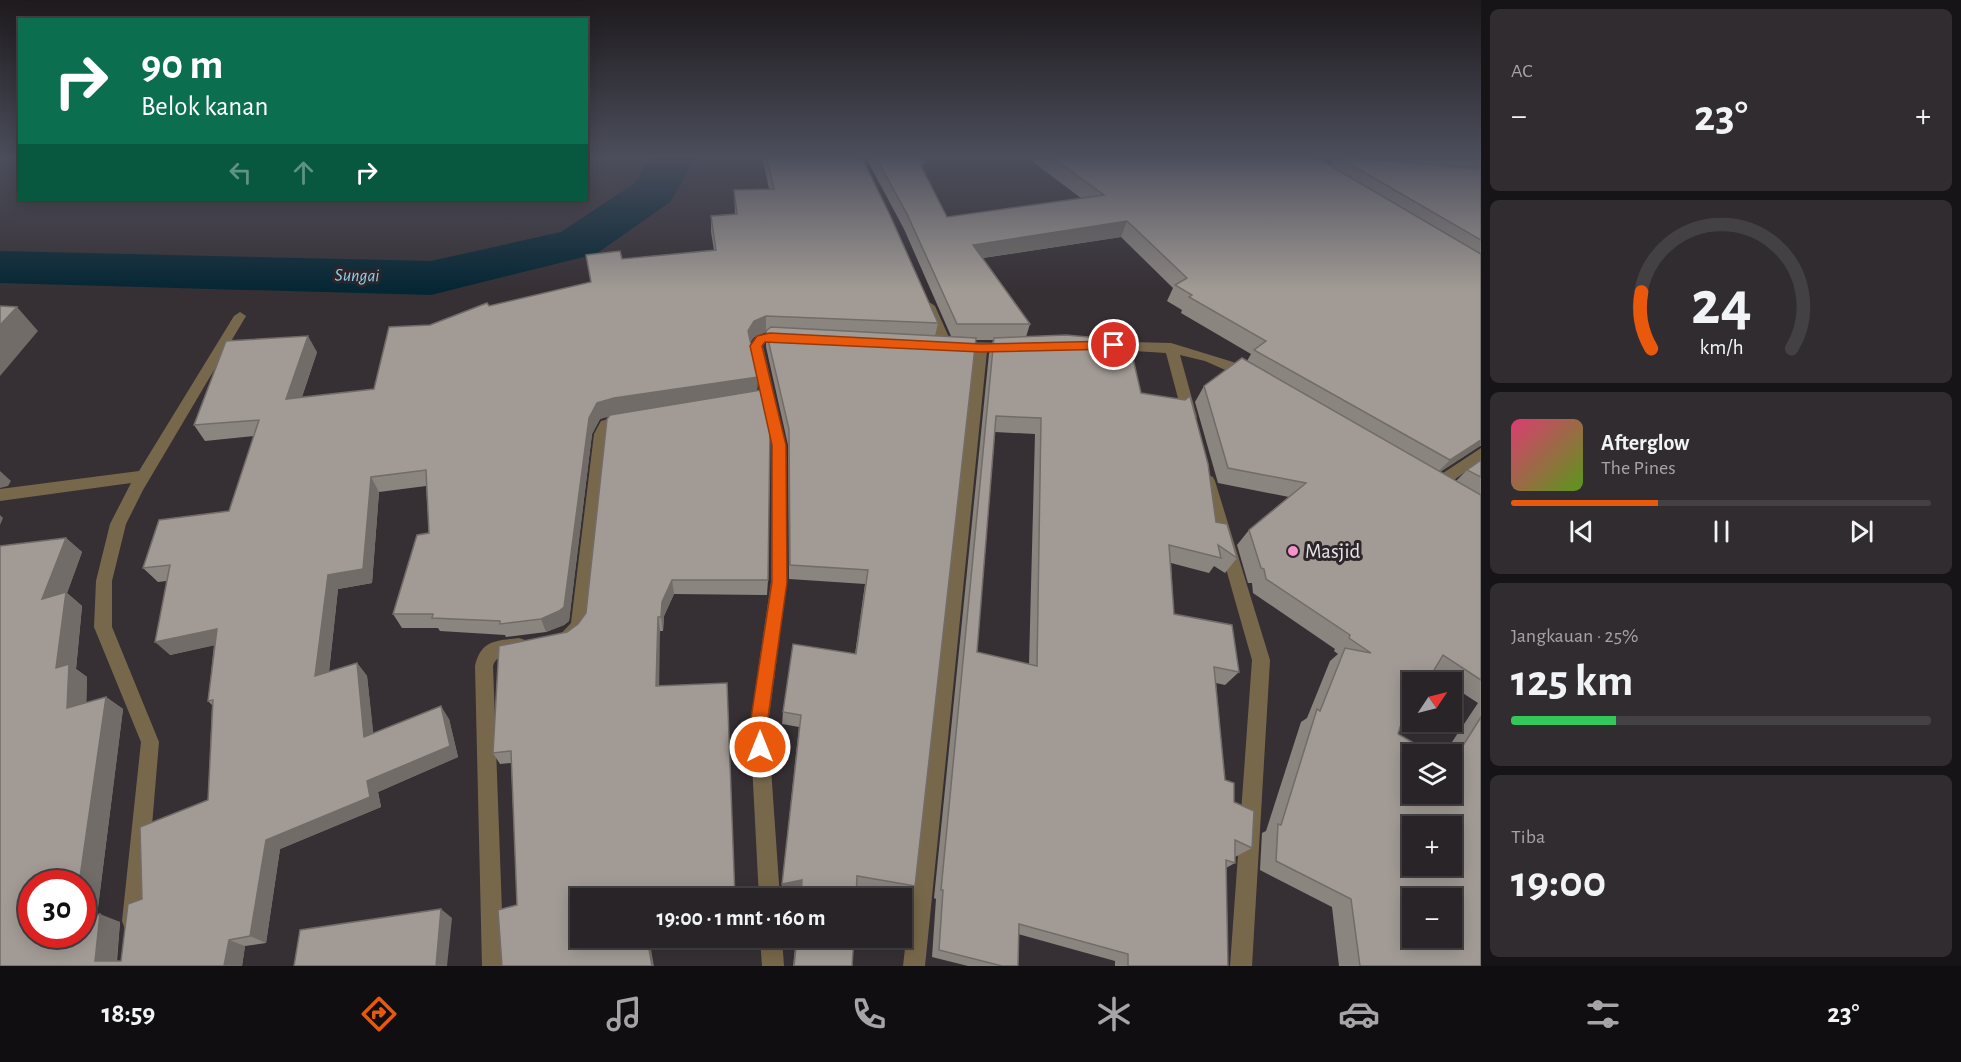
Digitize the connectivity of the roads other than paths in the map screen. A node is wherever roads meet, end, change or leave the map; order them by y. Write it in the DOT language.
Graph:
graph roads {
  1 [pos="923,293"];
  2 [pos="240,316"];
  3 [pos="805,339"];
  4 [pos="1079,345"];
  5 [pos="1024,346"];
  6 [pos="1172,347"];
  7 [pos="981,348"];
  8 [pos="1264,385"];
  9 [pos="640,417"];
  10 [pos="1195,433"];
  11 [pos="1481,453"];
  12 [pos="1203,465"];
  13 [pos="143,476"];
  14 [pos="1435,485"];
  15 [pos="0,495"];
  16 [pos="768,888"];
  17 [pos="131,943"];
  18 [pos="772,948"];
  19 [pos="493,966"];
  20 [pos="773,966"];
  21 [pos="914,966"];
  22 [pos="1241,966"];
  1 -- 7 [label="street"];
  2 -- 13 [label="street"];
  3 -- 16 [label="street"];
  4 -- 6 [label="street"];
  5 -- 7 [label="street"];
  6 -- 8 [label="street"];
  6 -- 10 [label="street"];
  7 -- 21 [label="street"];
  9 -- 19 [label="street"];
  11 -- 14 [label="street"];
  12 -- 22 [label="street"];
  13 -- 15 [label="street"];
  13 -- 17 [label="street"];
  18 -- 20 [label="street"];
}
